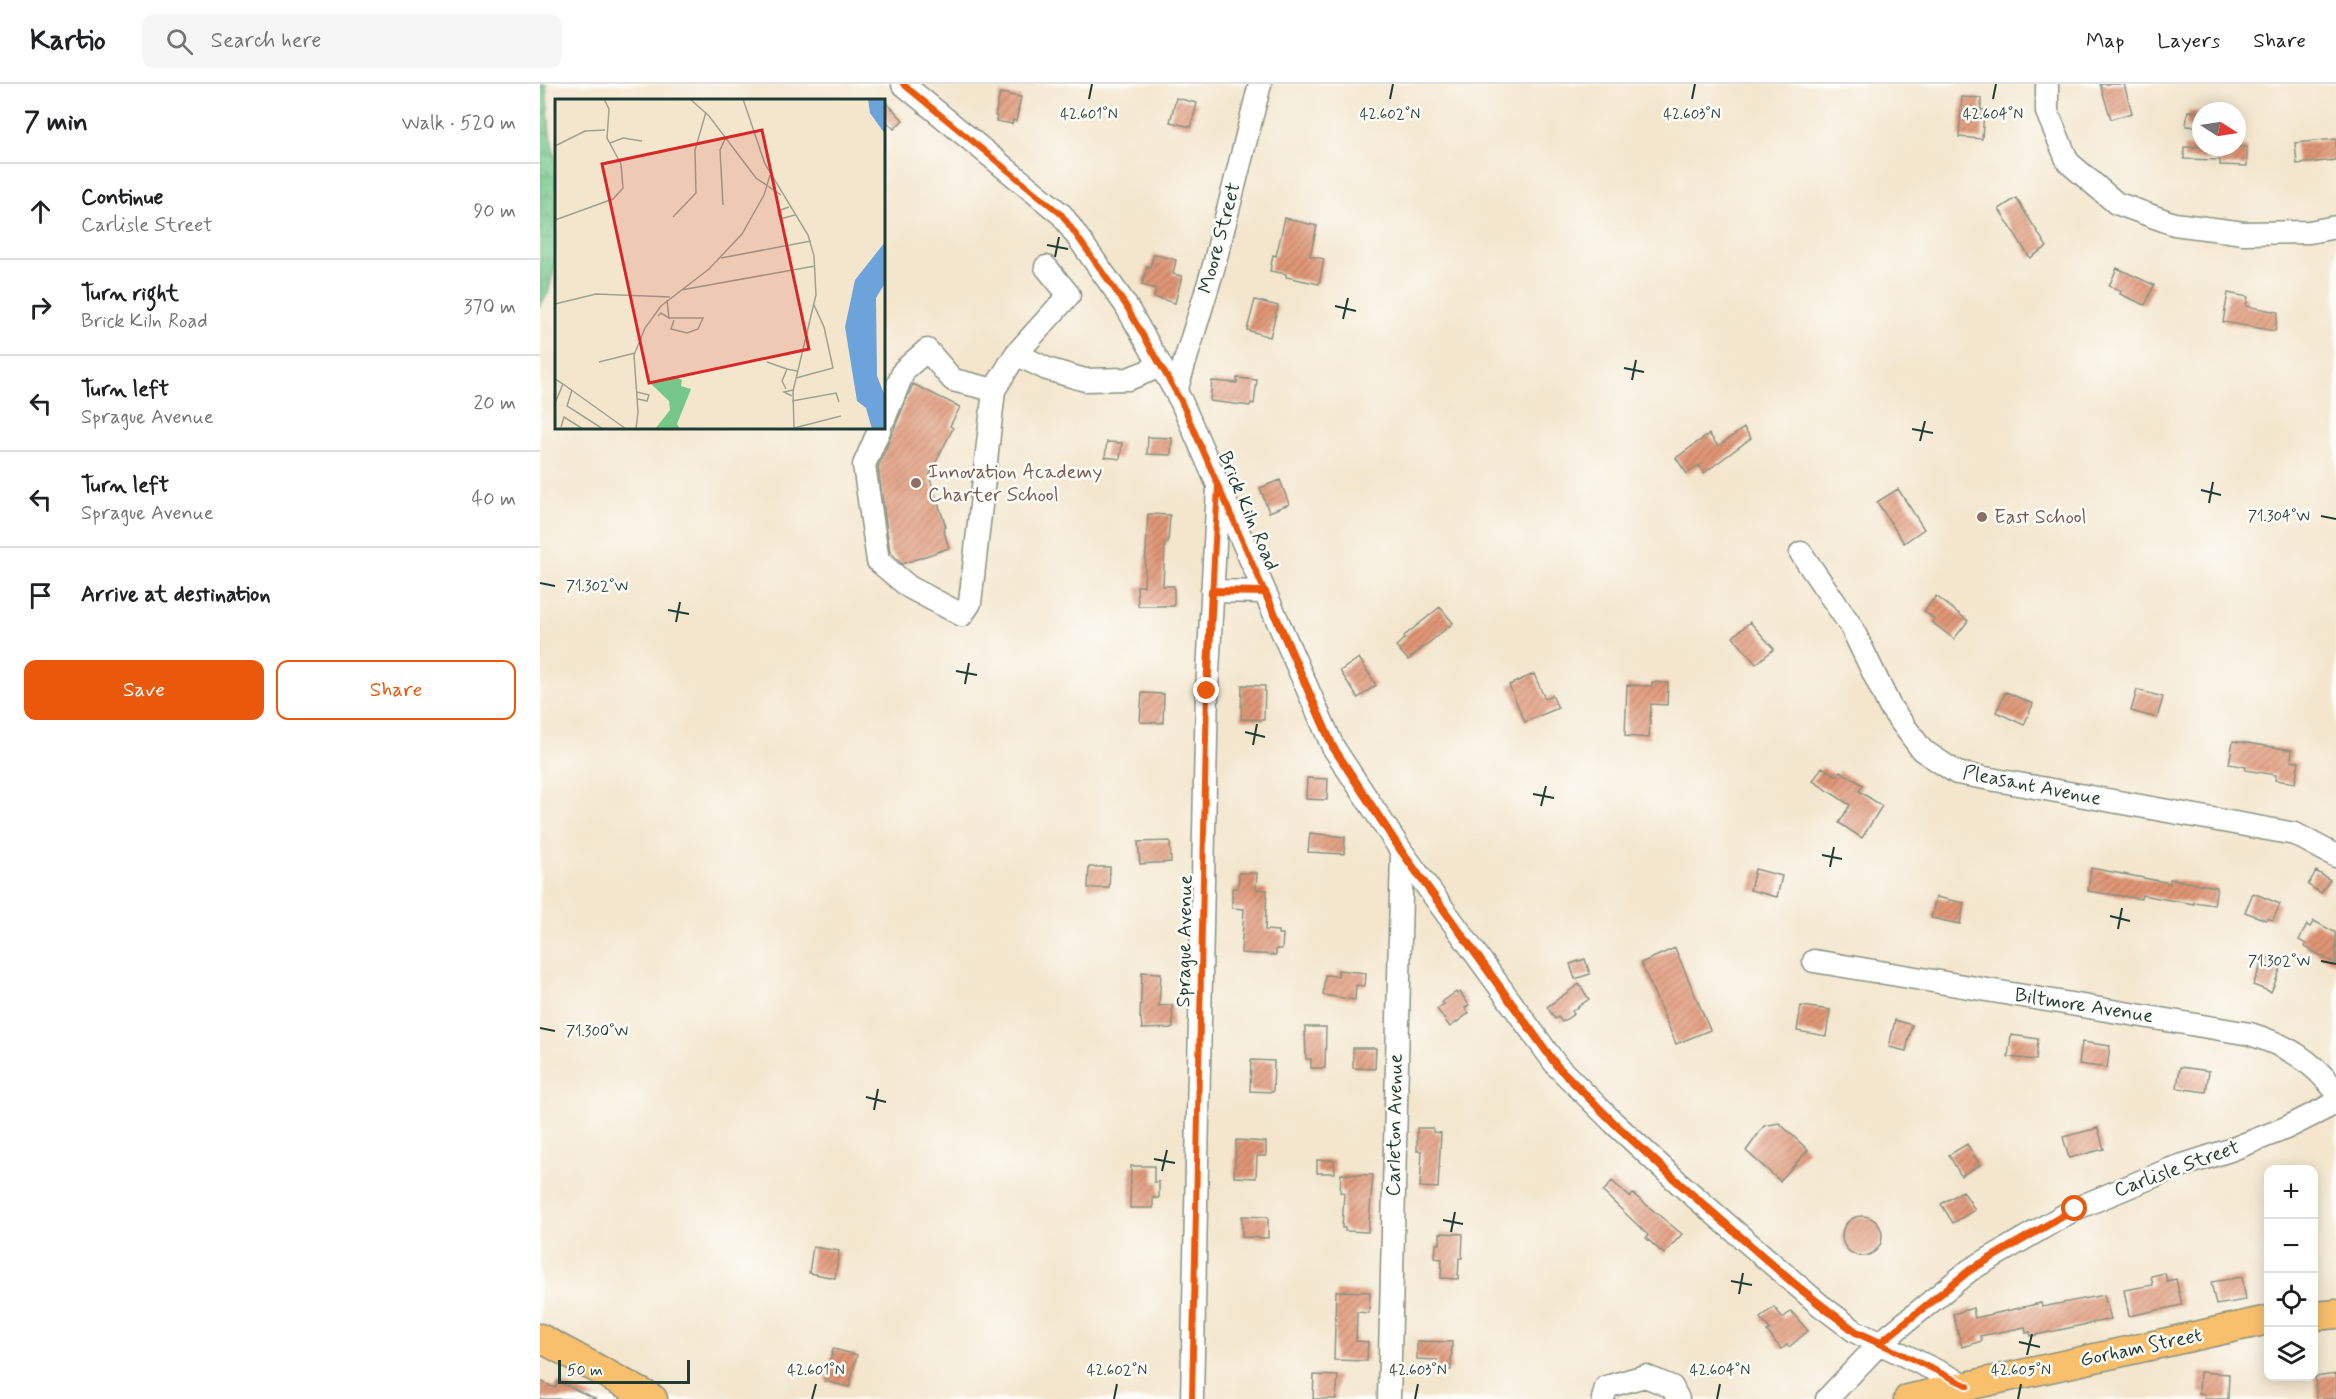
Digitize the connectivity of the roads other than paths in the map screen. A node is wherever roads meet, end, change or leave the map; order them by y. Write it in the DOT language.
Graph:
graph roads {
  1 [pos="903,84"];
  2 [pos="1260,84"];
  3 [pos="2047,84"];
  4 [pos="2336,227"];
  5 [pos="1046,267"];
  6 [pos="1016,354"];
  7 [pos="1161,366"];
  8 [pos="994,390"];
  9 [pos="1176,391"];
  10 [pos="885,416"];
  11 [pos="880,429"];
  12 [pos="1219,483"];
  13 [pos="1801,553"];
  14 [pos="1212,591"];
  15 [pos="1265,592"];
  16 [pos="1402,852"];
  17 [pos="2336,856"];
  18 [pos="1814,961"];
  19 [pos="2336,1091"];
  20 [pos="2336,1104"];
  21 [pos="2336,1314"];
  22 [pos="2318,1316"];
  23 [pos="2264,1321"];
  24 [pos="540,1338"];
  25 [pos="1880,1343"];
  26 [pos="1968,1386"];
  27 [pos="652,1399"];
  28 [pos="1192,1399"];
  29 [pos="1389,1399"];
  30 [pos="1604,1399"];
  31 [pos="1678,1399"];
  32 [pos="1827,1399"];
  33 [pos="1908,1399"];
  1 -- 7 [label="street, Brick Kiln Road"];
  2 -- 9 [label="street, Moore Street"];
  3 -- 4 [label="street"];
  5 -- 6 [label="street"];
  6 -- 7 [label="street"];
  6 -- 8 [label="street"];
  7 -- 9 [label="street, Brick Kiln Road"];
  8 -- 10 [label="street"];
  8 -- 11 [label="street"];
  9 -- 12 [label="street, Brick Kiln Road"];
  12 -- 14 [label="street, Sprague Avenue"];
  12 -- 15 [label="street, Brick Kiln Road"];
  13 -- 17 [label="street, Pleasant Avenue"];
  14 -- 15 [label="street"];
  14 -- 28 [label="street, Sprague Avenue"];
  15 -- 16 [label="street, Brick Kiln Road"];
  16 -- 25 [label="street, Brick Kiln Road"];
  16 -- 29 [label="street, Carleton Avenue"];
  18 -- 19 [label="street, Biltmore Avenue"];
  20 -- 25 [label="street, Carlisle Street"];
  21 -- 22 [label="main road"];
  23 -- 26 [label="main road, Gorham Street"];
  24 -- 27 [label="main road"];
  25 -- 26 [label="street, Brick Kiln Road"];
  25 -- 32 [label="street, Carlisle Street"];
  26 -- 33 [label="main road, Gorham Street"];
  30 -- 31 [label="street"];
}
